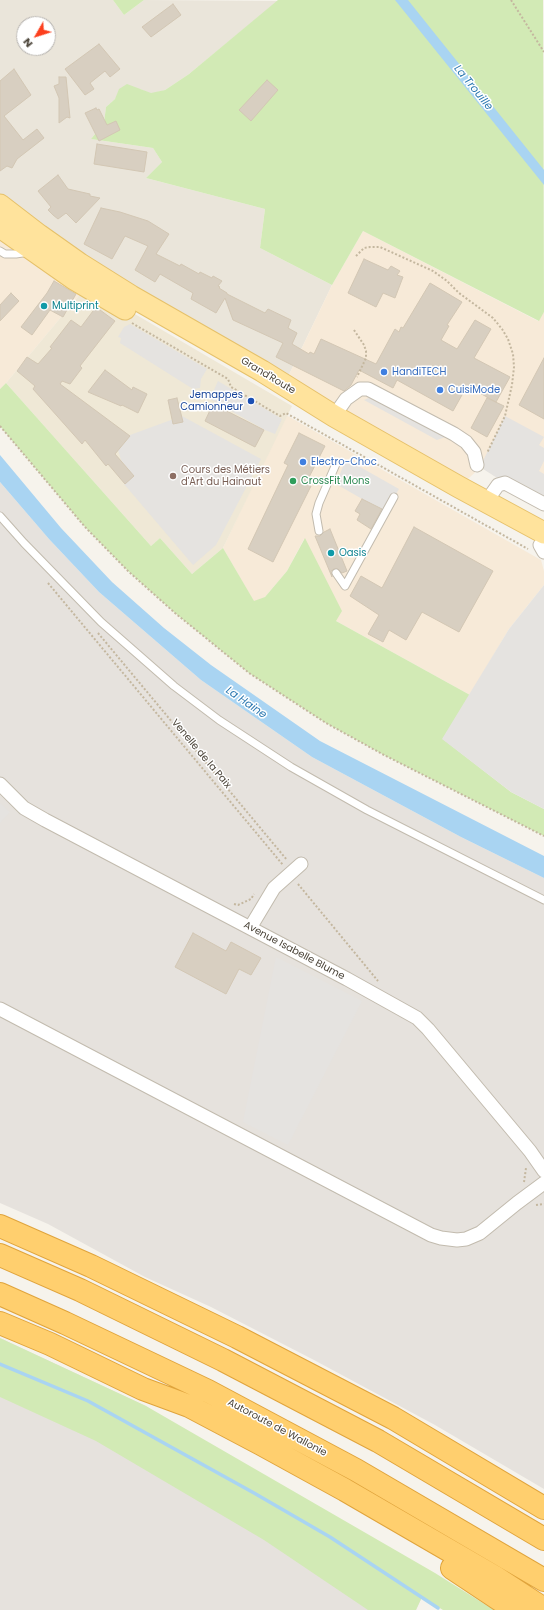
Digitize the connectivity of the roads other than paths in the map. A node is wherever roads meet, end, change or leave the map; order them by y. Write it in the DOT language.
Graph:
graph roads {
  1 [pos="0,205"];
  2 [pos="0,227"];
  3 [pos="0,251"];
  4 [pos="32,251"];
  5 [pos="334,416"];
  6 [pos="336,464"];
  7 [pos="477,465"];
  8 [pos="394,497"];
  9 [pos="486,502"];
  10 [pos="544,504"];
  11 [pos="0,516"];
  12 [pos="319,531"];
  13 [pos="541,546"];
  14 [pos="336,572"];
  15 [pos="0,784"];
  16 [pos="291,865"];
  17 [pos="544,900"];
  18 [pos="250,928"];
  19 [pos="0,1009"];
  20 [pos="544,1171"];
  21 [pos="544,1183"];
  22 [pos="0,1226"];
  23 [pos="0,1255"];
  24 [pos="0,1294"];
  25 [pos="0,1323"];
  26 [pos="143,1389"];
  27 [pos="544,1508"];
  28 [pos="544,1539"];
  29 [pos="544,1580"];
  30 [pos="544,1609"];
  31 [pos="515,1610"];
  1 -- 5 [label="main road, Grand'Route"];
  2 -- 4 [label="main road, Grand'Route"];
  3 -- 4 [label="lane"];
  4 -- 13 [label="main road, Grand'Route"];
  5 -- 7 [label="street"];
  5 -- 9 [label="main road, Grand'Route"];
  6 -- 12 [label="lane"];
  8 -- 14 [label="lane"];
  9 -- 10 [label="street"];
  9 -- 13 [label="main road, Grand'Route"];
  11 -- 17 [label="lane"];
  15 -- 18 [label="street, Avenue Isabelle Blume"];
  16 -- 18 [label="street"];
  18 -- 20 [label="street, Avenue Isabelle Blume"];
  19 -- 21 [label="street"];
  22 -- 27 [label="highway"];
  23 -- 28 [label="highway"];
  24 -- 29 [label="highway, Autoroute de Wallonie"];
  25 -- 26 [label="highway"];
  26 -- 30 [label="highway"];
  26 -- 31 [label="highway"];
}
